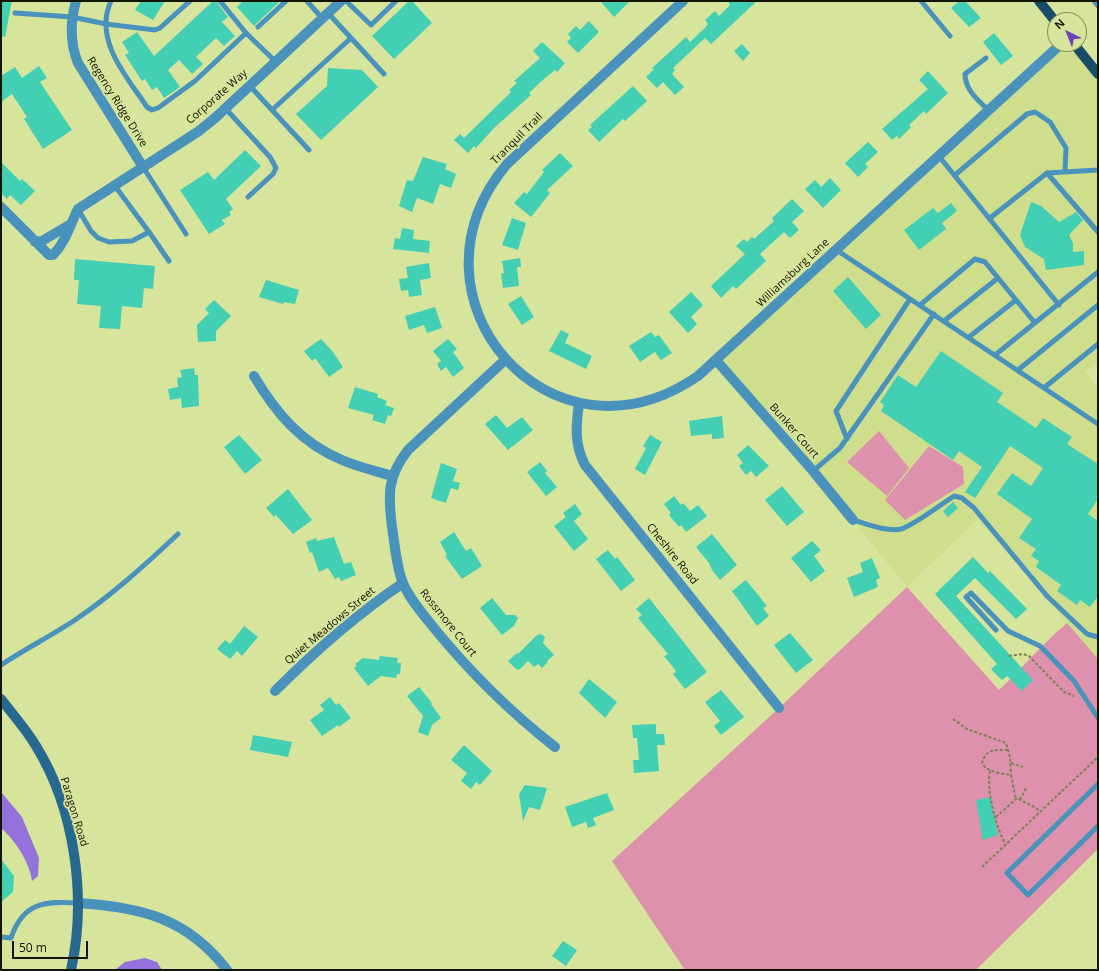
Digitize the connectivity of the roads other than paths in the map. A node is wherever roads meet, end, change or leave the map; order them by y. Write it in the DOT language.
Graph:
graph roads {
  1 [pos="76,1"];
  2 [pos="111,1"];
  3 [pos="190,1"];
  4 [pos="220,1"];
  5 [pos="286,1"];
  6 [pos="307,1"];
  7 [pos="346,1"];
  8 [pos="396,1"];
  9 [pos="683,1"];
  10 [pos="920,1"];
  11 [pos="1039,1"];
  12 [pos="1094,1"];
  13 [pos="1098,6"];
  14 [pos="331,9"];
  15 [pos="1048,12"];
  16 [pos="16,13"];
  17 [pos="72,17"];
  18 [pos="106,24"];
  19 [pos="258,28"];
  20 [pos="246,33"];
  21 [pos="950,36"];
  22 [pos="351,38"];
  23 [pos="1052,52"];
  24 [pos="1080,52"];
  25 [pos="986,58"];
  26 [pos="275,61"];
  27 [pos="384,74"];
  28 [pos="1098,74"];
  29 [pos="249,86"];
  30 [pos="225,108"];
  31 [pos="272,110"];
  32 [pos="988,110"];
  33 [pos="309,150"];
  34 [pos="938,155"];
  35 [pos="143,167"];
  36 [pos="1098,170"];
  37 [pos="1065,172"];
  38 [pos="1047,173"];
  39 [pos="955,175"];
  40 [pos="115,186"];
  41 [pos="248,197"];
  42 [pos="1,207"];
  43 [pos="78,209"];
  44 [pos="990,218"];
  45 [pos="71,224"];
  46 [pos="149,232"];
  47 [pos="1098,232"];
  48 [pos="186,234"];
  49 [pos="35,242"];
  50 [pos="835,249"];
  51 [pos="169,262"];
  52 [pos="1098,272"];
  53 [pos="998,278"];
  54 [pos="910,299"];
  55 [pos="1016,300"];
  56 [pos="1059,305"];
  57 [pos="1098,305"];
  58 [pos="920,306"];
  59 [pos="934,314"];
  60 [pos="944,321"];
  61 [pos="1035,324"];
  62 [pos="968,337"];
  63 [pos="1098,344"];
  64 [pos="995,355"];
  65 [pos="506,359"];
  66 [pos="716,360"];
  67 [pos="1018,370"];
  68 [pos="254,376"];
  69 [pos="1044,388"];
  70 [pos="579,403"];
  71 [pos="1098,424"];
  72 [pos="847,439"];
  73 [pos="813,471"];
  74 [pos="392,476"];
  75 [pos="852,520"];
  76 [pos="178,534"];
  77 [pos="403,583"];
  78 [pos="996,630"];
  79 [pos="1098,637"];
  80 [pos="1,665"];
  81 [pos="275,691"];
  82 [pos="1,700"];
  83 [pos="779,708"];
  84 [pos="1098,718"];
  85 [pos="555,747"];
  86 [pos="1098,784"];
  87 [pos="1098,826"];
  88 [pos="78,903"];
  89 [pos="1,937"];
  90 [pos="71,970"];
  91 [pos="227,970"];
  1 -- 17 [label="street, Regency Ridge Drive"];
  2 -- 18 [label="lane"];
  3 -- 18 [label="lane"];
  4 -- 20 [label="lane"];
  5 -- 19 [label="lane"];
  6 -- 14 [label="lane"];
  7 -- 8 [label="lane"];
  9 -- 65 [label="street, Tranquil Trail"];
  10 -- 21 [label="lane"];
  11 -- 15 [label="main road"];
  12 -- 13 [label="lane"];
  14 -- 22 [label="lane"];
  14 -- 26 [label="street, Corporate Way"];
  16 -- 17 [label="lane"];
  17 -- 18 [label="lane"];
  17 -- 35 [label="street, Regency Ridge Drive"];
  18 -- 20 [label="lane"];
  20 -- 26 [label="lane"];
  22 -- 27 [label="lane"];
  22 -- 31 [label="lane"];
  23 -- 32 [label="street, Williamsburg Lane"];
  24 -- 28 [label="main road"];
  25 -- 32 [label="lane"];
  26 -- 29 [label="street, Corporate Way"];
  29 -- 30 [label="street, Corporate Way"];
  29 -- 31 [label="lane"];
  30 -- 35 [label="street, Corporate Way"];
  30 -- 41 [label="lane"];
  31 -- 33 [label="lane"];
  32 -- 34 [label="street, Williamsburg Lane"];
  34 -- 39 [label="lane"];
  34 -- 50 [label="street, Williamsburg Lane"];
  35 -- 40 [label="street, Corporate Way"];
  35 -- 48 [label="lane"];
  36 -- 37 [label="lane"];
  37 -- 38 [label="lane"];
  37 -- 39 [label="lane"];
  38 -- 44 [label="lane"];
  38 -- 47 [label="lane"];
  39 -- 44 [label="lane"];
  40 -- 43 [label="street, Corporate Way"];
  40 -- 46 [label="lane"];
  42 -- 49 [label="street"];
  43 -- 45 [label="street"];
  43 -- 46 [label="lane"];
  44 -- 56 [label="lane"];
  45 -- 49 [label="street"];
  45 -- 49 [label="street"];
  46 -- 51 [label="lane"];
  50 -- 54 [label="lane"];
  50 -- 66 [label="street, Williamsburg Lane"];
  52 -- 56 [label="lane"];
  53 -- 55 [label="lane"];
  53 -- 58 [label="lane"];
  53 -- 60 [label="lane"];
  54 -- 58 [label="lane"];
  54 -- 72 [label="lane"];
  55 -- 61 [label="lane"];
  55 -- 62 [label="lane"];
  56 -- 61 [label="lane"];
  57 -- 67 [label="lane"];
  58 -- 59 [label="lane"];
  59 -- 60 [label="lane"];
  59 -- 72 [label="lane"];
  60 -- 62 [label="lane"];
  61 -- 64 [label="lane"];
  62 -- 64 [label="lane"];
  63 -- 69 [label="lane"];
  64 -- 67 [label="lane"];
  65 -- 70 [label="street, Williamsburg Lane"];
  65 -- 74 [label="street, Rossmore Court"];
  66 -- 70 [label="street, Williamsburg Lane"];
  66 -- 73 [label="street, Bunker Court"];
  67 -- 69 [label="lane"];
  68 -- 74 [label="street"];
  69 -- 71 [label="lane"];
  70 -- 83 [label="street, Cheshire Road"];
  72 -- 73 [label="lane"];
  73 -- 75 [label="street, Bunker Court"];
  74 -- 77 [label="street, Rossmore Court"];
  75 -- 79 [label="lane"];
  76 -- 80 [label="lane"];
  77 -- 81 [label="street, Quiet Meadows Street"];
  77 -- 85 [label="street, Rossmore Court"];
  78 -- 84 [label="lane"];
  82 -- 88 [label="street, Paragon Road"];
  86 -- 87 [label="lane"];
  88 -- 89 [label="lane"];
  88 -- 90 [label="street, Paragon Road"];
  88 -- 91 [label="street"];
}
